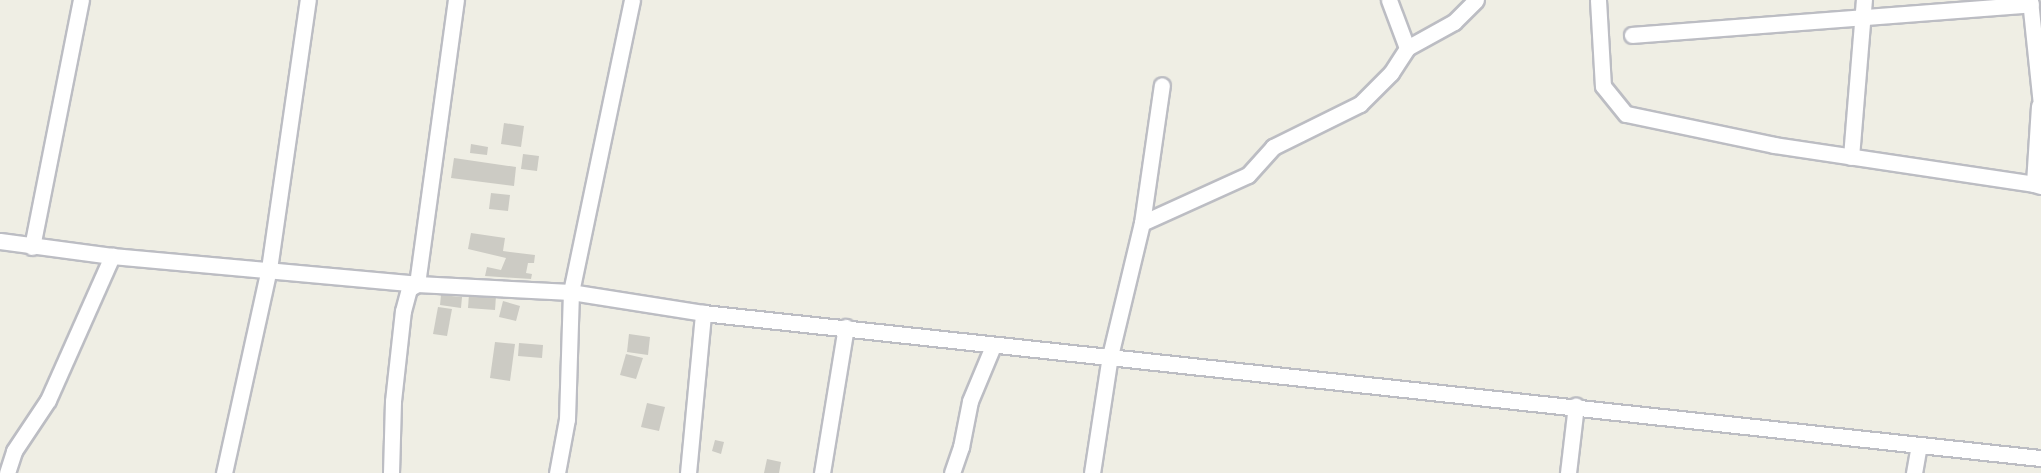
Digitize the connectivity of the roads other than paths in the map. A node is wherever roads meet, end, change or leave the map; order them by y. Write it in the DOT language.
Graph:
graph roads {
  1 [pos="81,0"];
  2 [pos="308,0"];
  3 [pos="456,0"];
  4 [pos="632,0"];
  5 [pos="1389,0"];
  6 [pos="1476,0"];
  7 [pos="1598,0"];
  8 [pos="1864,0"];
  9 [pos="2030,2"];
  10 [pos="1864,19"];
  11 [pos="1632,35"];
  12 [pos="1407,48"];
  13 [pos="1162,85"];
  14 [pos="2040,106"];
  15 [pos="1851,157"];
  16 [pos="2038,185"];
  17 [pos="1142,223"];
  18 [pos="0,241"];
  19 [pos="32,247"];
  20 [pos="112,256"];
  21 [pos="269,269"];
  22 [pos="417,284"];
  23 [pos="572,292"];
  24 [pos="703,314"];
  25 [pos="846,327"];
  26 [pos="993,346"];
  27 [pos="1110,356"];
  28 [pos="1576,405"];
  29 [pos="1919,445"];
  30 [pos="2041,458"];
  31 [pos="7,473"];
  32 [pos="224,473"];
  33 [pos="391,473"];
  34 [pos="557,473"];
  35 [pos="688,473"];
  36 [pos="822,473"];
  37 [pos="952,473"];
  38 [pos="1092,473"];
  39 [pos="1568,473"];
  40 [pos="1914,473"];
  1 -- 19 [label="street"];
  2 -- 21 [label="street"];
  3 -- 22 [label="street"];
  4 -- 23 [label="street"];
  5 -- 12 [label="street"];
  6 -- 12 [label="street"];
  7 -- 15 [label="street"];
  8 -- 10 [label="street"];
  9 -- 10 [label="street"];
  9 -- 14 [label="street"];
  10 -- 11 [label="street"];
  10 -- 15 [label="street"];
  12 -- 17 [label="street"];
  13 -- 17 [label="street"];
  14 -- 16 [label="street"];
  15 -- 16 [label="street"];
  17 -- 27 [label="street"];
  18 -- 19 [label="street"];
  19 -- 20 [label="street"];
  20 -- 21 [label="street"];
  20 -- 31 [label="street"];
  21 -- 22 [label="street"];
  21 -- 32 [label="street"];
  22 -- 23 [label="street"];
  22 -- 33 [label="street"];
  23 -- 24 [label="street"];
  23 -- 34 [label="street"];
  24 -- 25 [label="street"];
  24 -- 35 [label="street"];
  25 -- 26 [label="street"];
  25 -- 36 [label="street"];
  26 -- 27 [label="street"];
  26 -- 37 [label="street"];
  27 -- 28 [label="street"];
  27 -- 38 [label="street"];
  28 -- 29 [label="street"];
  28 -- 39 [label="street"];
  29 -- 30 [label="street"];
  29 -- 40 [label="street"];
}
